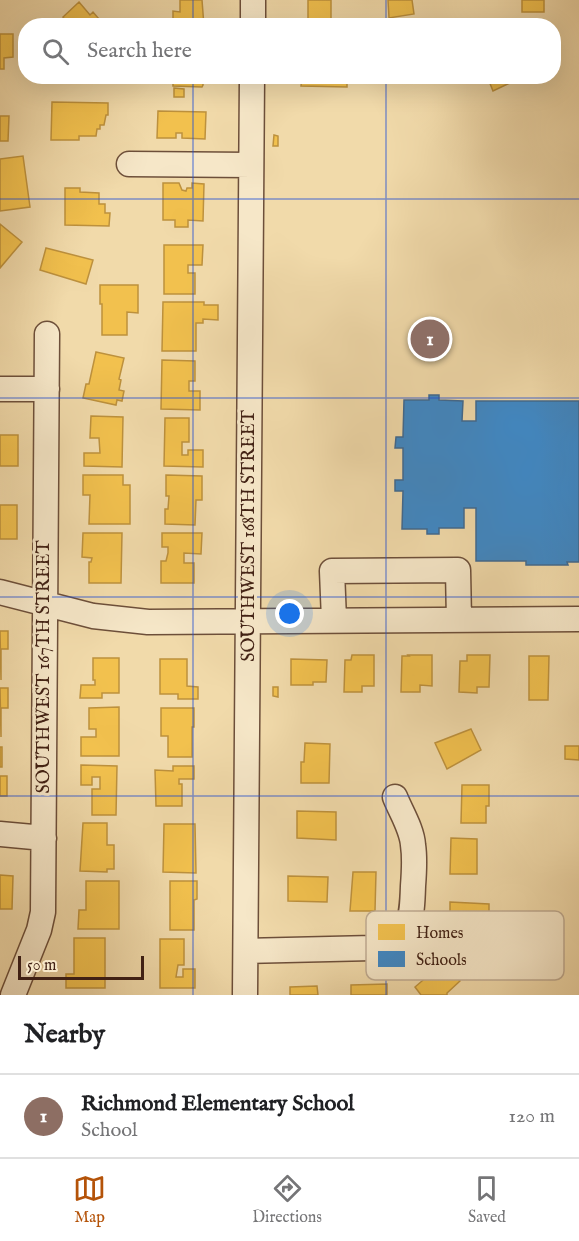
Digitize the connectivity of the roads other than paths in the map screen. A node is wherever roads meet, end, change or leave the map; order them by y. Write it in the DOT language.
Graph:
graph roads {
  1 [pos="253,0"];
  2 [pos="253,18"];
  3 [pos="252,84"];
  4 [pos="129,164"];
  5 [pos="251,165"];
  6 [pos="46,334"];
  7 [pos="0,389"];
  8 [pos="47,389"];
  9 [pos="0,592"];
  10 [pos="43,604"];
  11 [pos="579,619"];
  12 [pos="248,620"];
  13 [pos="334,620"];
  14 [pos="459,620"];
  15 [pos="395,797"];
  16 [pos="0,834"];
  17 [pos="44,838"];
  18 [pos="411,911"];
  19 [pos="366,948"];
  20 [pos="246,951"];
  21 [pos="13,995"];
  22 [pos="245,995"];
  1 -- 2 [label="street"];
  3 -- 5 [label="street, SOUTHWEST 168TH STREET"];
  4 -- 5 [label="street"];
  5 -- 12 [label="street, SOUTHWEST 168TH STREET"];
  6 -- 8 [label="street, SOUTHWEST 167TH STREET"];
  7 -- 8 [label="street"];
  8 -- 10 [label="street, SOUTHWEST 167TH STREET"];
  9 -- 10 [label="street"];
  10 -- 12 [label="street"];
  10 -- 17 [label="street, SOUTHWEST 167TH STREET"];
  11 -- 14 [label="street"];
  12 -- 13 [label="street"];
  12 -- 20 [label="street, SOUTHWEST 168TH STREET"];
  13 -- 14 [label="street"];
  13 -- 14 [label="street"];
  15 -- 18 [label="street"];
  16 -- 17 [label="street"];
  17 -- 21 [label="street, SOUTHWEST 167TH STREET"];
  19 -- 20 [label="street"];
  20 -- 22 [label="street, SOUTHWEST 168TH STREET"];
}
